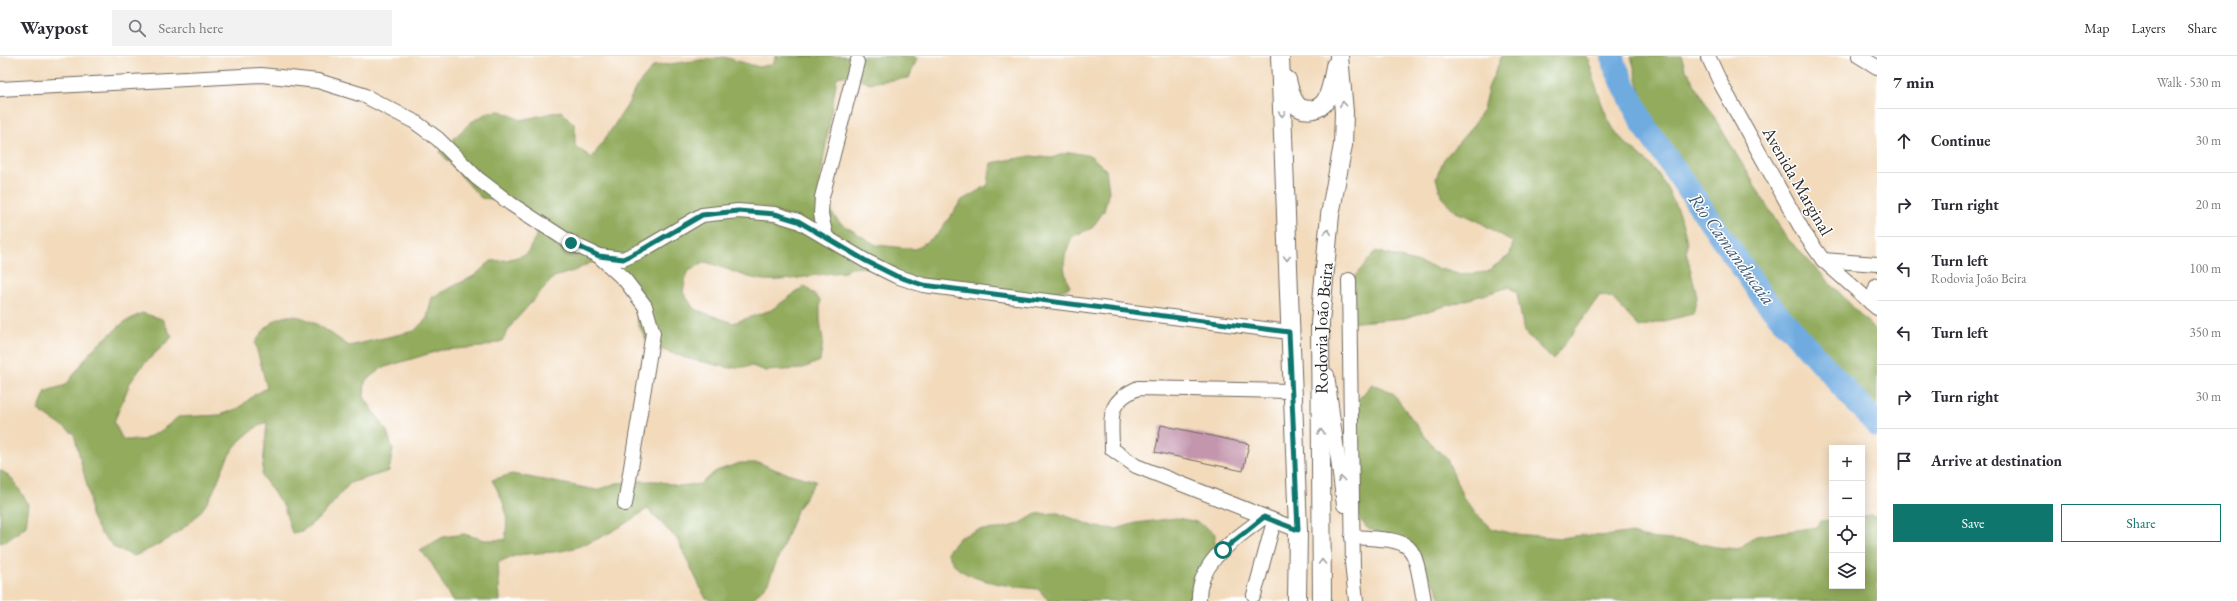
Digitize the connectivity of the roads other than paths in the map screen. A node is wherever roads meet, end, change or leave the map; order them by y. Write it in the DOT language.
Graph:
graph roads {
  1 [pos="1339,56"];
  2 [pos="1708,56"];
  3 [pos="1859,56"];
  4 [pos="1281,58"];
  5 [pos="857,62"];
  6 [pos="1877,67"];
  7 [pos="0,89"];
  8 [pos="826,238"];
  9 [pos="599,256"];
  10 [pos="1824,260"];
  11 [pos="1877,264"];
  12 [pos="1349,280"];
  13 [pos="1877,285"];
  14 [pos="1874,305"];
  15 [pos="1320,323"];
  16 [pos="1289,332"];
  17 [pos="1292,390"];
  18 [pos="626,504"];
  19 [pos="1269,519"];
  20 [pos="1298,530"];
  21 [pos="1352,537"];
  22 [pos="1353,571"];
  23 [pos="1254,596"];
  24 [pos="1199,601"];
  25 [pos="1297,601"];
  26 [pos="1322,601"];
  27 [pos="1356,601"];
  28 [pos="1424,601"];
  1 -- 4 [label="main road"];
  15 -- 1 [label="main road, Rodovia João Beira, one-way"];
  2 -- 10 [label="street, Avenida Marginal"];
  3 -- 6 [label="street"];
  4 -- 16 [label="main road, Rodovia João Beira, one-way"];
  5 -- 8 [label="street"];
  7 -- 9 [label="street"];
  8 -- 9 [label="street"];
  8 -- 16 [label="street"];
  9 -- 18 [label="street"];
  10 -- 11 [label="street"];
  10 -- 14 [label="street, Avenida Marginal"];
  12 -- 21 [label="street"];
  13 -- 14 [label="street"];
  22 -- 15 [label="street, one-way"];
  26 -- 15 [label="main road, Rodovia João Beira, one-way"];
  16 -- 17 [label="main road, Rodovia João Beira"];
  17 -- 19 [label="street"];
  17 -- 20 [label="main road, Rodovia João Beira"];
  19 -- 20 [label="street"];
  19 -- 23 [label="street"];
  19 -- 24 [label="street"];
  20 -- 25 [label="main road, Rodovia João Beira"];
  21 -- 22 [label="street"];
  21 -- 28 [label="street"];
  22 -- 27 [label="street"];
}
